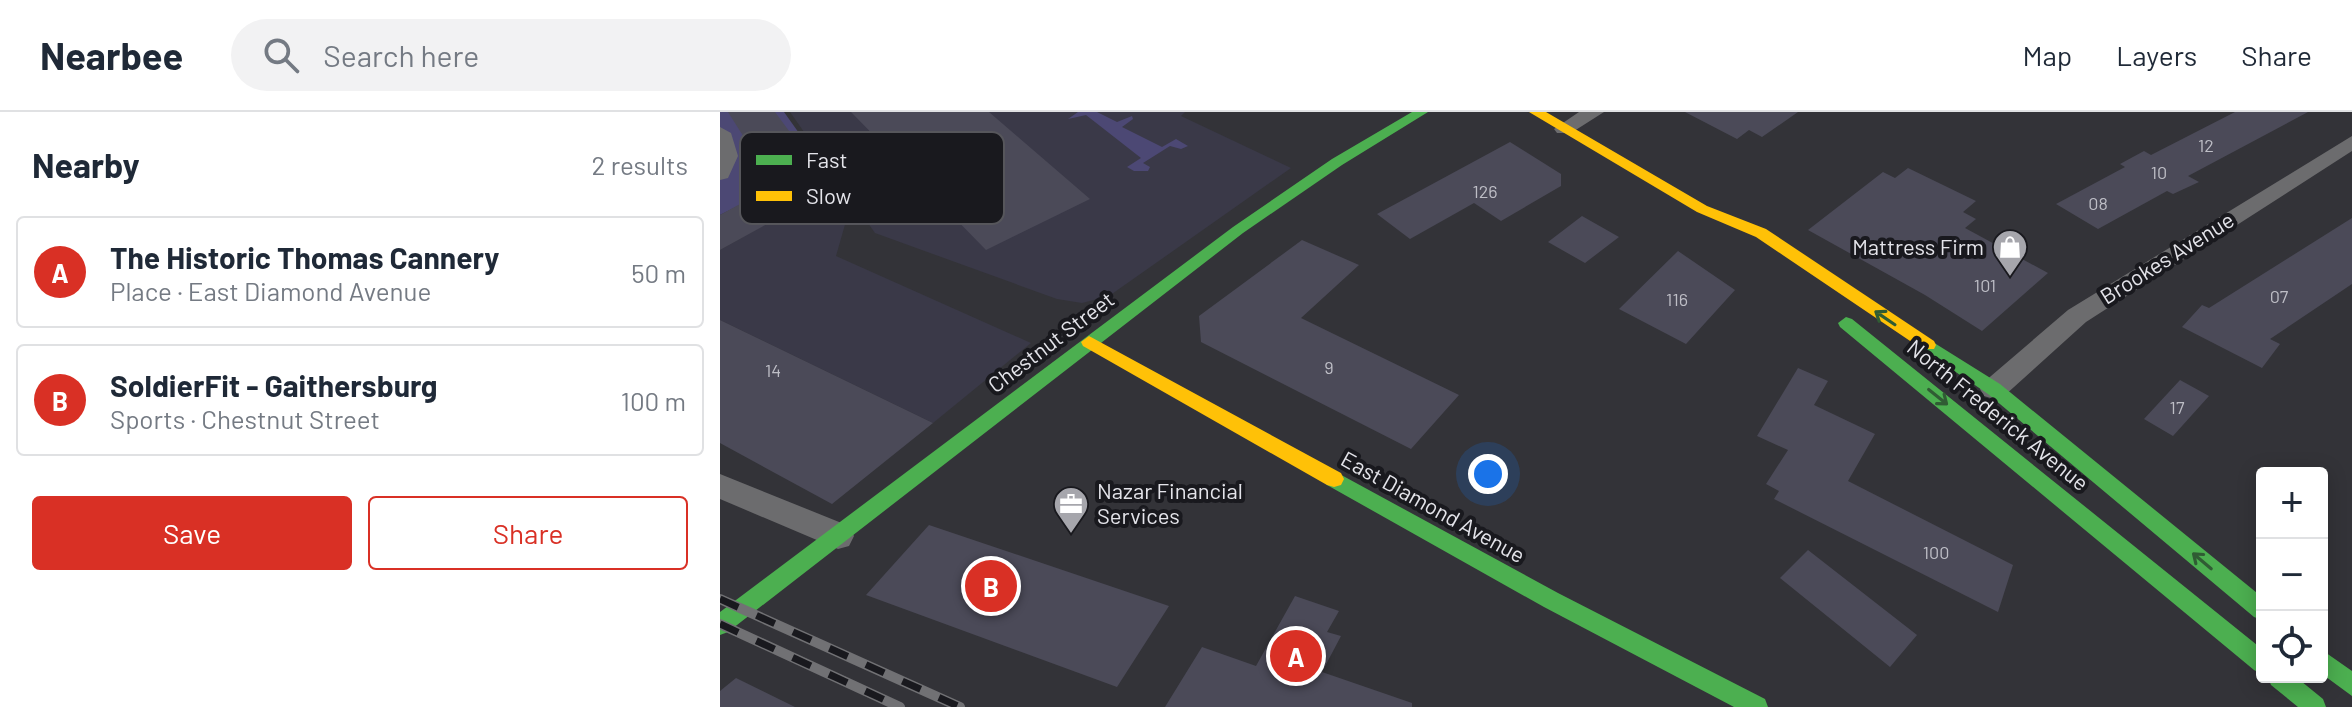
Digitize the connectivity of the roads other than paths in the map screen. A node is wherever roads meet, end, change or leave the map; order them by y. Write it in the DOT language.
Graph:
graph roads {
  1 [pos="1421,112"];
  2 [pos="1536,112"];
  3 [pos="1594,112"];
  4 [pos="1564,129"];
  5 [pos="720,133"];
  6 [pos="2352,142"];
  7 [pos="720,173"];
  8 [pos="1702,209"];
  9 [pos="1720,234"];
  10 [pos="1833,314"];
  11 [pos="1089,342"];
  12 [pos="1994,389"];
  13 [pos="720,486"];
  14 [pos="838,536"];
  15 [pos="2256,605"];
  16 [pos="720,625"];
  17 [pos="2256,658"];
  18 [pos="2328,665"];
  19 [pos="2286,683"];
  20 [pos="2352,685"];
  21 [pos="1757,707"];
  22 [pos="2315,707"];
  1 -- 11 [label="street, Chestnut Street"];
  2 -- 4 [label="street, North Frederick Avenue"];
  3 -- 4 [label="street"];
  4 -- 8 [label="street, North Frederick Avenue"];
  5 -- 7 [label="street"];
  6 -- 12 [label="street, Brookes Avenue"];
  8 -- 9 [label="street, North Frederick Avenue"];
  12 -- 8 [label="street, North Frederick Avenue, one-way"];
  10 -- 17 [label="street, North Frederick Avenue, one-way"];
  11 -- 14 [label="street, Chestnut Street"];
  11 -- 21 [label="street, East Diamond Avenue"];
  15 -- 12 [label="street, North Frederick Avenue, one-way"];
  13 -- 14 [label="street"];
  14 -- 16 [label="street, Chestnut Street"];
  18 -- 20 [label="street"];
  19 -- 22 [label="street"];
}
